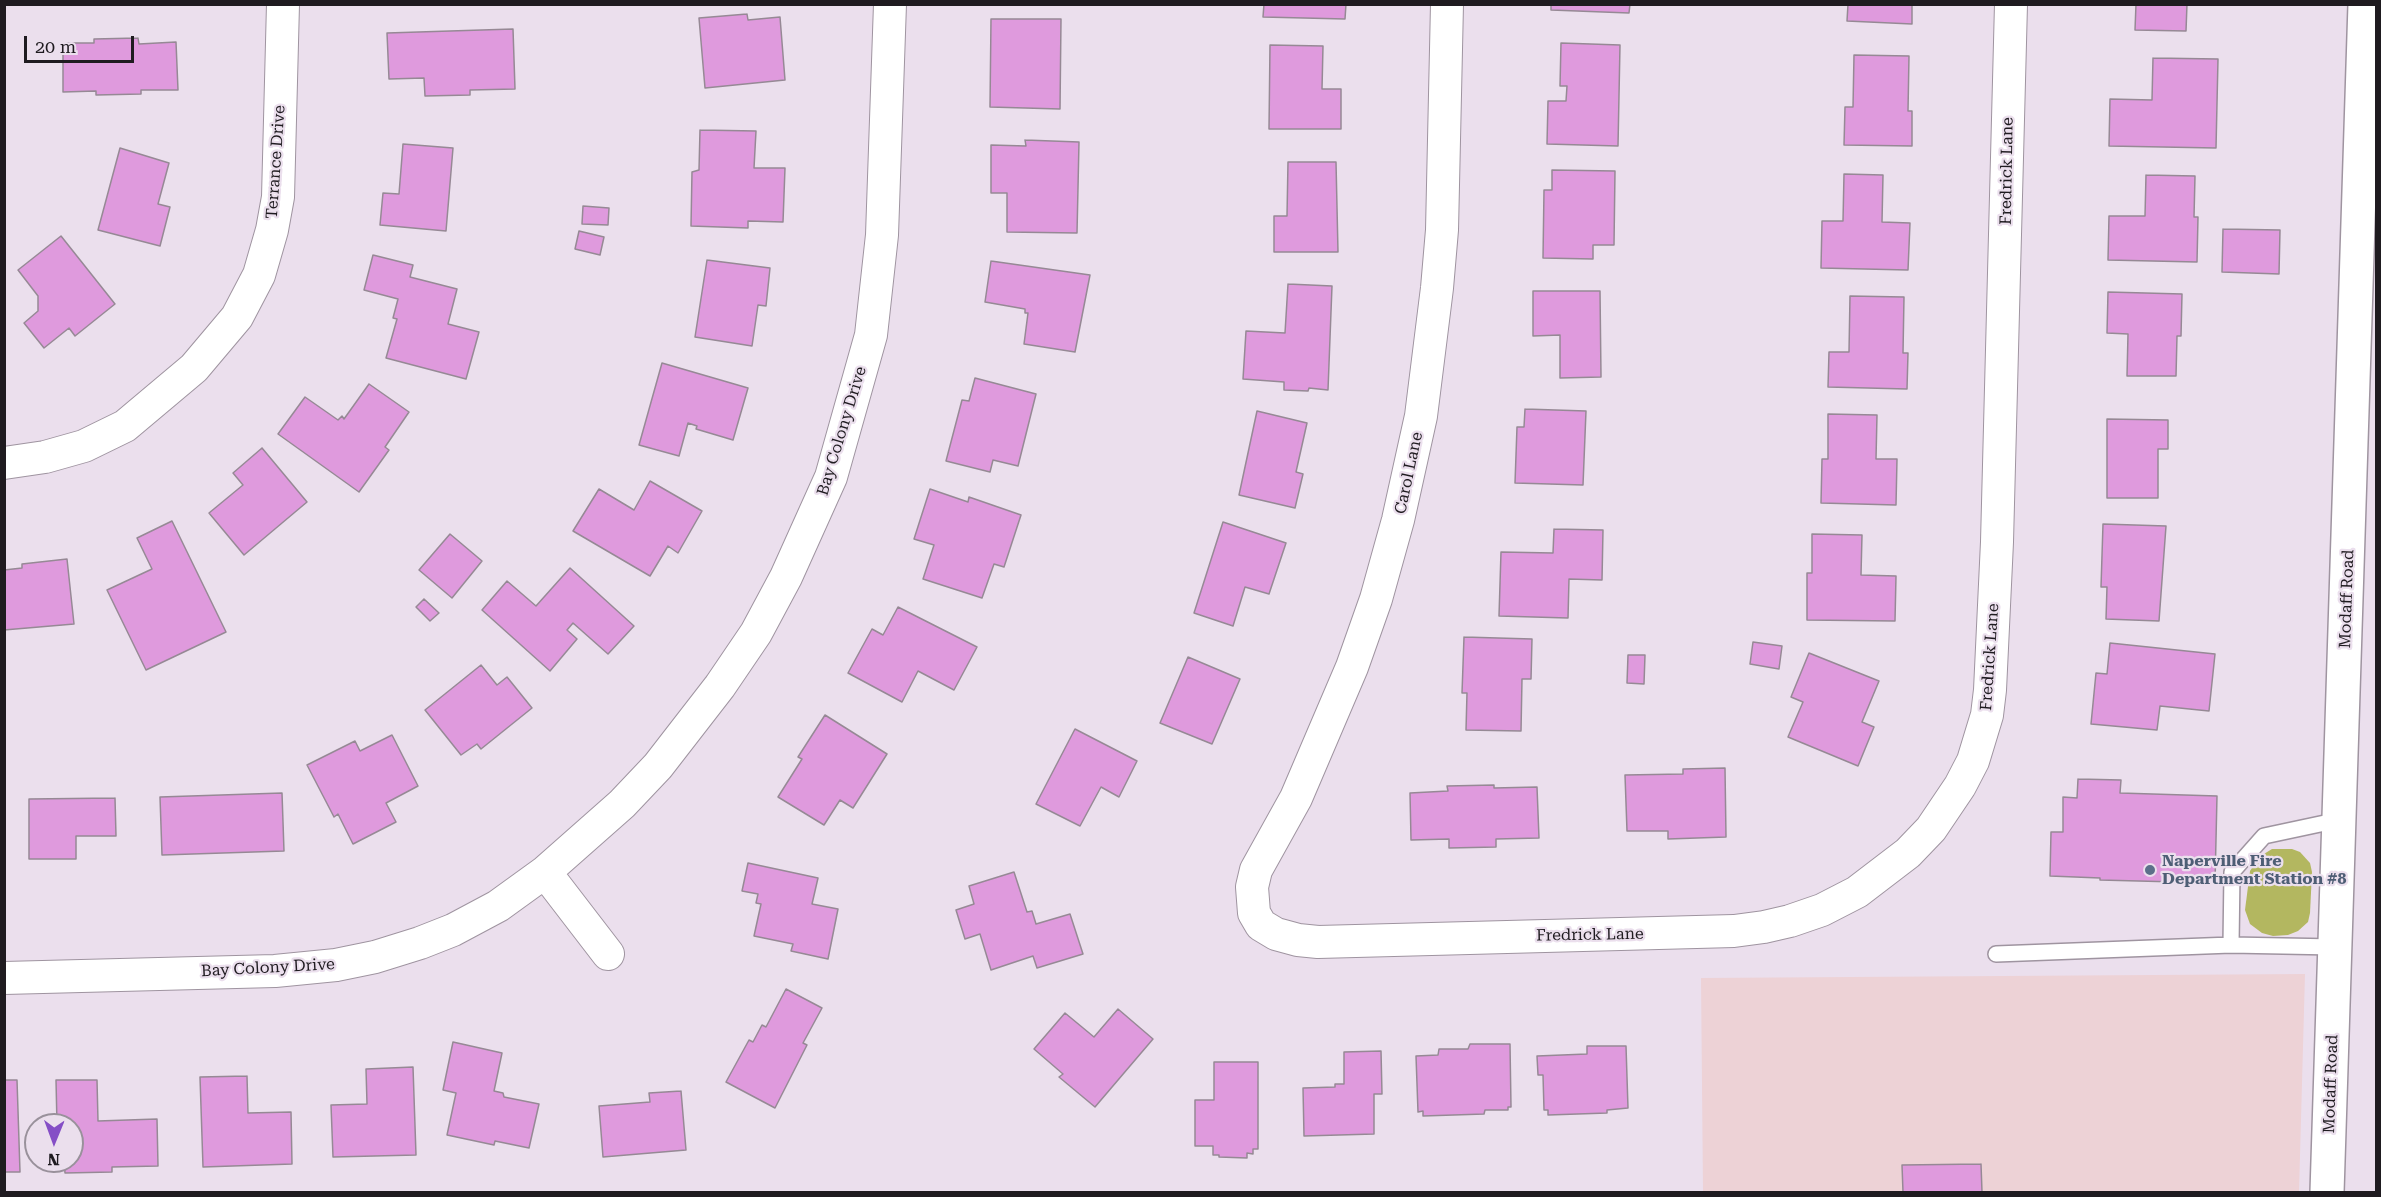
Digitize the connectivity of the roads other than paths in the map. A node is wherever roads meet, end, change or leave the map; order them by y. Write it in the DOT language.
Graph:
graph roads {
  1 [pos="283,4"];
  2 [pos="890,4"];
  3 [pos="1447,4"];
  4 [pos="2011,4"];
  5 [pos="2365,4"];
  6 [pos="4,463"];
  7 [pos="2339,820"];
  8 [pos="545,872"];
  9 [pos="1254,912"];
  10 [pos="2231,945"];
  11 [pos="2335,947"];
  12 [pos="608,954"];
  13 [pos="1996,954"];
  14 [pos="4,978"];
  15 [pos="2327,1192"];
  1 -- 6 [label="street, Terrance Drive"];
  2 -- 8 [label="street, Bay Colony Drive"];
  3 -- 9 [label="street, Carol Lane"];
  4 -- 9 [label="street, Fredrick Lane"];
  5 -- 7 [label="street, Modaff Road"];
  7 -- 10 [label="lane"];
  7 -- 11 [label="street, Modaff Road"];
  8 -- 12 [label="street"];
  8 -- 14 [label="street, Bay Colony Drive"];
  10 -- 11 [label="lane"];
  10 -- 13 [label="lane"];
  11 -- 15 [label="street, Modaff Road"];
}
